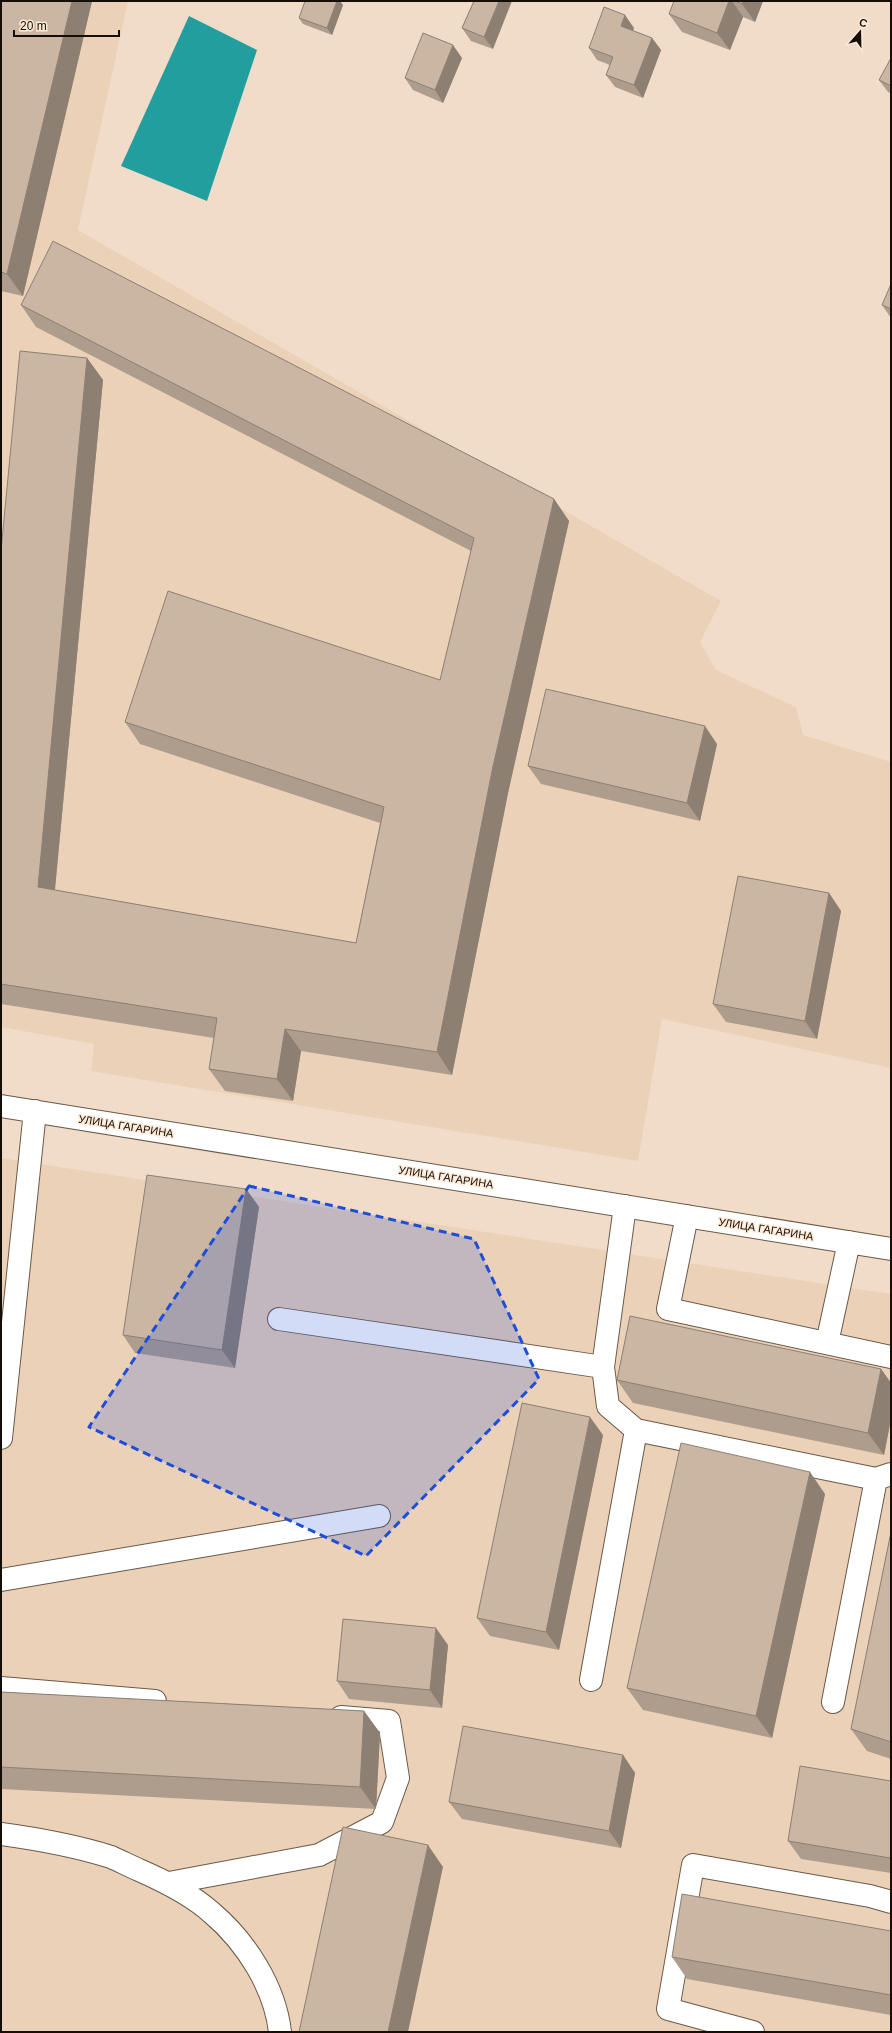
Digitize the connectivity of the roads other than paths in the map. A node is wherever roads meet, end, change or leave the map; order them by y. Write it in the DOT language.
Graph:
graph roads {
  1 [pos="1,1106"];
  2 [pos="35,1111"];
  3 [pos="625,1206"];
  4 [pos="687,1216"];
  5 [pos="849,1242"];
  6 [pos="891,1249"];
  7 [pos="279,1319"];
  8 [pos="828,1343"];
  9 [pos="891,1357"];
  10 [pos="603,1367"];
  11 [pos="636,1430"];
  12 [pos="1,1438"];
  13 [pos="883,1476"];
  14 [pos="379,1516"];
  15 [pos="1,1580"];
  16 [pos="591,1680"];
  17 [pos="1,1688"];
  18 [pos="833,1702"];
  19 [pos="175,1703"];
  20 [pos="318,1715"];
  21 [pos="1,1834"];
  22 [pos="169,1883"];
  23 [pos="891,1902"];
  24 [pos="280,2032"];
  25 [pos="753,2032"];
  1 -- 2 [label="street, УЛИЦА ГАГАРИНА"];
  2 -- 3 [label="street, УЛИЦА ГАГАРИНА"];
  2 -- 12 [label="street"];
  3 -- 4 [label="street, УЛИЦА ГАГАРИНА"];
  3 -- 10 [label="street"];
  4 -- 5 [label="street, УЛИЦА ГАГАРИНА"];
  4 -- 8 [label="street"];
  5 -- 6 [label="street, УЛИЦА ГАГАРИНА"];
  5 -- 8 [label="street"];
  7 -- 10 [label="street"];
  8 -- 9 [label="street"];
  10 -- 11 [label="street"];
  11 -- 13 [label="street"];
  11 -- 16 [label="street"];
  13 -- 18 [label="street"];
  14 -- 15 [label="street"];
  17 -- 19 [label="street"];
  20 -- 22 [label="street"];
  21 -- 22 [label="street"];
  22 -- 24 [label="street"];
  23 -- 25 [label="street"];
}
